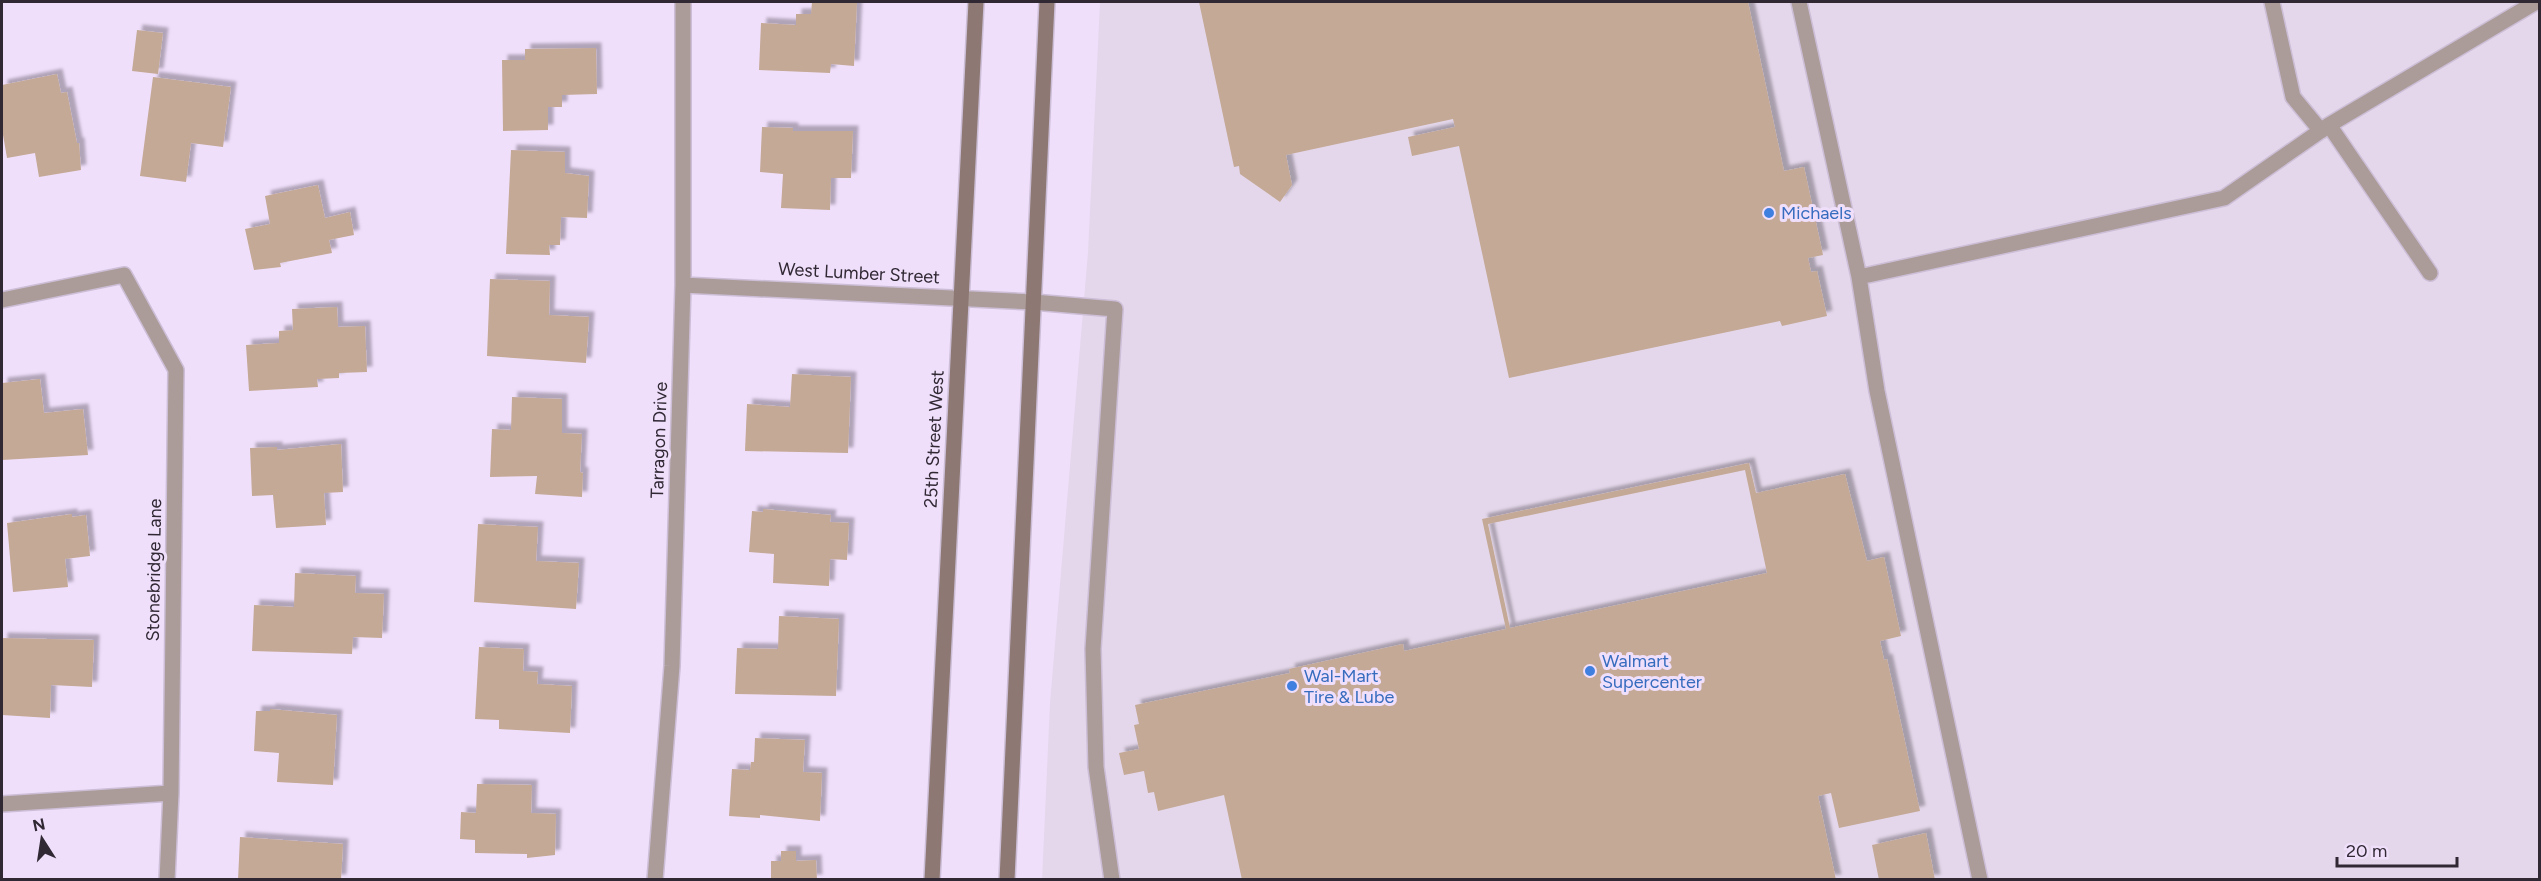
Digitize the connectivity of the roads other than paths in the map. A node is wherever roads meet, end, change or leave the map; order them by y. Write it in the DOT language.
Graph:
graph roads {
  1 [pos="683,2"];
  2 [pos="976,2"];
  3 [pos="1047,2"];
  4 [pos="1799,2"];
  5 [pos="2272,2"];
  6 [pos="2536,2"];
  7 [pos="2325,128"];
  8 [pos="2430,273"];
  9 [pos="1859,277"];
  10 [pos="683,285"];
  11 [pos="961,297"];
  12 [pos="2,300"];
  13 [pos="1033,302"];
  14 [pos="171,793"];
  15 [pos="2,804"];
  16 [pos="167,879"];
  17 [pos="655,879"];
  18 [pos="932,879"];
  19 [pos="1007,879"];
  20 [pos="1112,879"];
  21 [pos="1980,879"];
  1 -- 10 [label="street, Tarragon Drive"];
  2 -- 11 [label="street, 25th Street West"];
  3 -- 13 [label="street"];
  4 -- 9 [label="street"];
  5 -- 7 [label="street"];
  6 -- 7 [label="street"];
  7 -- 8 [label="street"];
  7 -- 9 [label="street"];
  9 -- 21 [label="street"];
  10 -- 11 [label="street, West Lumber Street"];
  10 -- 17 [label="street, Tarragon Drive"];
  11 -- 13 [label="street, West Lumber Street"];
  11 -- 18 [label="street, 25th Street West"];
  12 -- 14 [label="street, Stonebridge Lane"];
  13 -- 19 [label="street"];
  13 -- 20 [label="street, West Lumber Street"];
  14 -- 15 [label="street"];
  14 -- 16 [label="street, Stonebridge Lane"];
}
